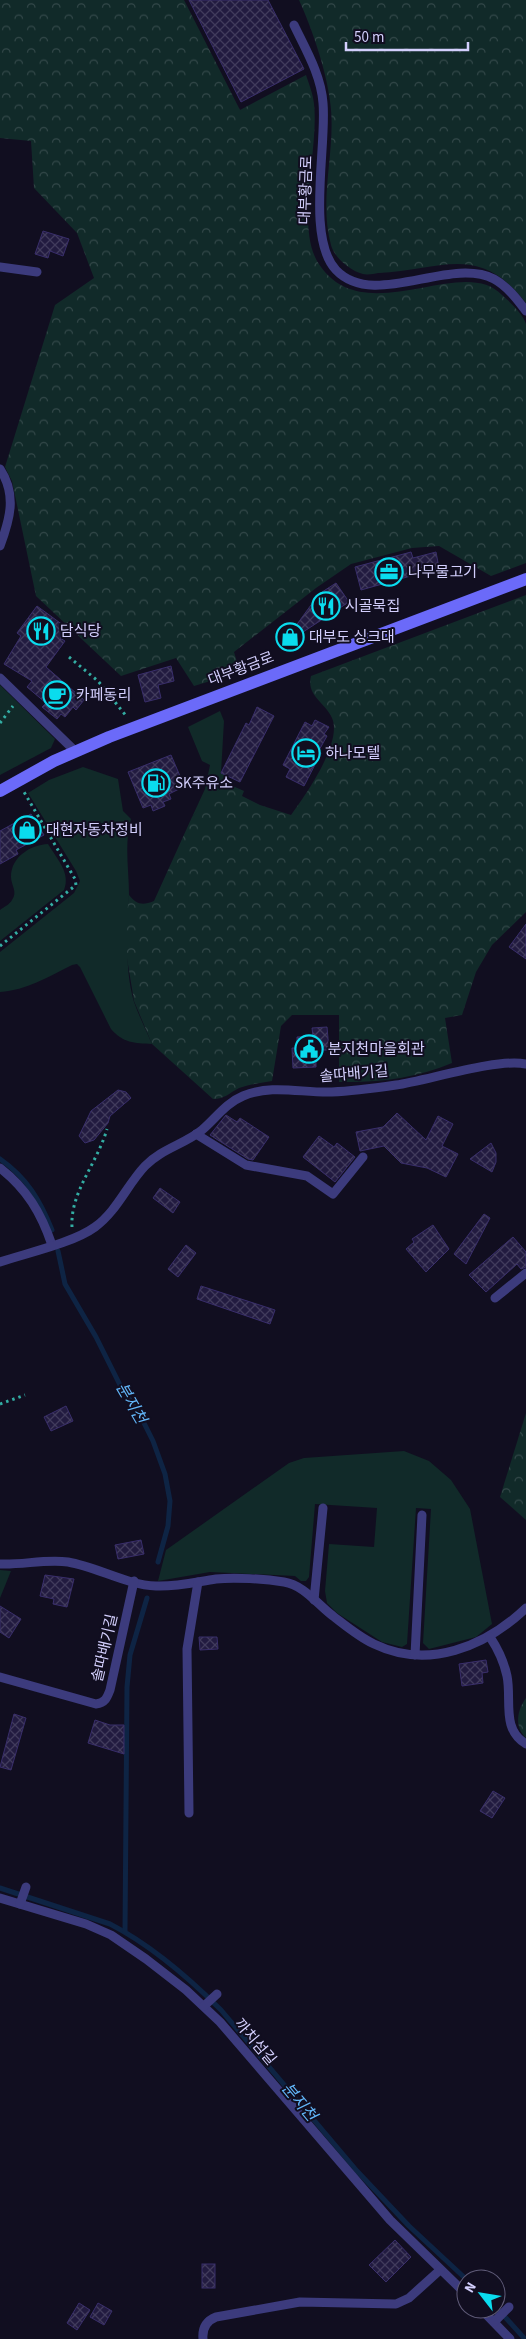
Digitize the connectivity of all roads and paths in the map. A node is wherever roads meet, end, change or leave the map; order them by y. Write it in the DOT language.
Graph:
graph roads {
  1 [pos="294,25"];
  2 [pos="0,267"];
  3 [pos="37,272"];
  4 [pos="526,311"];
  5 [pos="0,469"];
  6 [pos="0,546"];
  7 [pos="526,579"];
  8 [pos="69,657"];
  9 [pos="0,678"];
  10 [pos="19,698"];
  11 [pos="0,723"];
  12 [pos="134,728"];
  13 [pos="76,752"];
  14 [pos="0,791"];
  15 [pos="23,791"];
  16 [pos="0,946"];
  17 [pos="526,1064"];
  18 [pos="107,1129"];
  19 [pos="196,1134"];
  20 [pos="363,1157"];
  21 [pos="0,1168"];
  22 [pos="74,1238"];
  23 [pos="52,1245"];
  24 [pos="0,1262"];
  25 [pos="526,1273"];
  26 [pos="495,1298"];
  27 [pos="25,1395"];
  28 [pos="0,1404"];
  29 [pos="323,1508"];
  30 [pos="422,1515"];
  31 [pos="0,1564"];
  32 [pos="134,1581"];
  33 [pos="198,1582"];
  34 [pos="314,1600"];
  35 [pos="526,1608"];
  36 [pos="490,1636"];
  37 [pos="415,1654"];
  38 [pos="0,1677"];
  39 [pos="526,1744"];
  40 [pos="189,1813"];
  41 [pos="26,1887"];
  42 [pos="0,1898"];
  43 [pos="20,1904"];
  44 [pos="217,1994"];
  45 [pos="204,2006"];
  46 [pos="440,2270"];
  47 [pos="456,2285"];
  48 [pos="509,2307"];
  49 [pos="491,2319"];
  50 [pos="494,2322"];
  51 [pos="202,2339"];
  52 [pos="510,2339"];
  1 -- 4 [label="lane, 대부황금로"];
  2 -- 3 [label="lane"];
  5 -- 6 [label="lane"];
  7 -- 12 [label="main road, 대부황금로"];
  8 -- 12 [label="path"];
  9 -- 10 [label="lane"];
  10 -- 11 [label="path"];
  10 -- 13 [label="lane"];
  12 -- 13 [label="main road, 대부황금로"];
  13 -- 14 [label="main road, 대부황금로"];
  15 -- 16 [label="path"];
  17 -- 19 [label="lane, 솔따배기길"];
  18 -- 22 [label="path"];
  19 -- 20 [label="lane"];
  19 -- 22 [label="lane, 솔따배기길"];
  21 -- 23 [label="lane"];
  22 -- 23 [label="lane, 솔따배기길"];
  23 -- 24 [label="lane, 솔따배기길"];
  25 -- 26 [label="lane"];
  27 -- 28 [label="path"];
  29 -- 34 [label="lane"];
  30 -- 37 [label="lane"];
  31 -- 32 [label="lane"];
  32 -- 33 [label="lane"];
  32 -- 38 [label="lane, 솔따배기길"];
  33 -- 34 [label="lane"];
  33 -- 40 [label="lane"];
  34 -- 37 [label="lane"];
  35 -- 36 [label="lane"];
  36 -- 37 [label="lane"];
  36 -- 39 [label="lane"];
  41 -- 43 [label="lane"];
  42 -- 43 [label="lane, 까치섬길"];
  43 -- 45 [label="lane, 까치섬길"];
  44 -- 45 [label="lane"];
  45 -- 46 [label="lane, 까치섬길"];
  46 -- 47 [label="lane, 까치섬길"];
  46 -- 51 [label="lane"];
  48 -- 50 [label="lane"];
  49 -- 50 [label="lane"];
  50 -- 52 [label="lane"];
}
